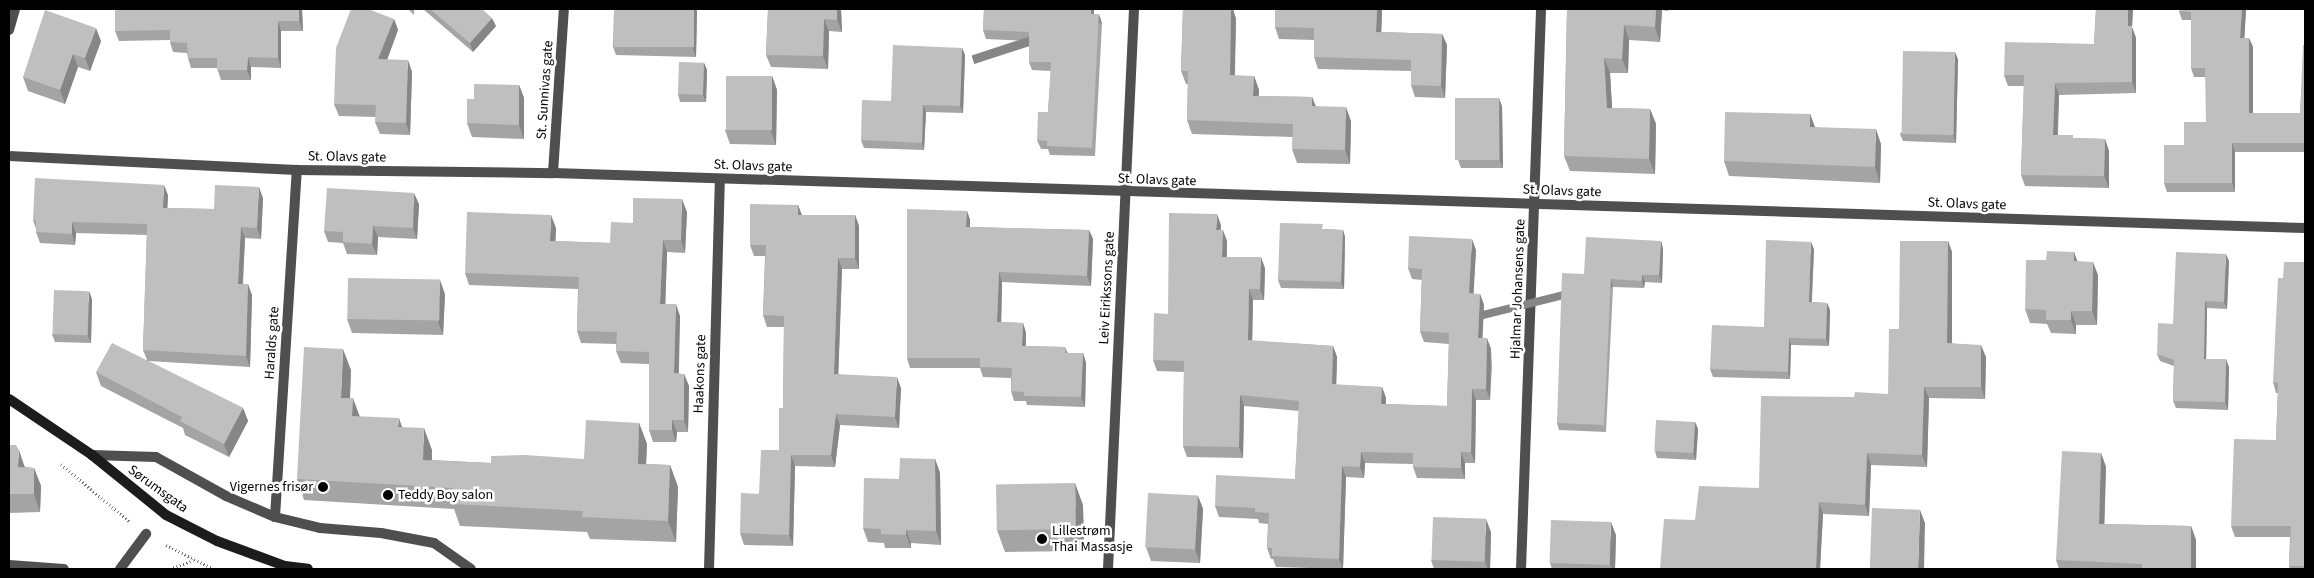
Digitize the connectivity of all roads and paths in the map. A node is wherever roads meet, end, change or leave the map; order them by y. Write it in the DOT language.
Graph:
graph roads {
  1 [pos="15,9"];
  2 [pos="564,9"];
  3 [pos="1134,9"];
  4 [pos="1542,9"];
  5 [pos="9,30"];
  6 [pos="9,156"];
  7 [pos="297,170"];
  8 [pos="553,173"];
  9 [pos="720,179"];
  10 [pos="1125,193"];
  11 [pos="1535,204"];
  12 [pos="2305,228"];
  13 [pos="9,399"];
  14 [pos="92,455"];
  15 [pos="56,460"];
  16 [pos="275,517"];
  17 [pos="146,534"];
  18 [pos="193,559"];
  19 [pos="13,567"];
  20 [pos="284,567"];
  21 [pos="64,569"];
  22 [pos="120,569"];
  23 [pos="170,569"];
  24 [pos="214,569"];
  25 [pos="308,569"];
  26 [pos="471,569"];
  27 [pos="709,569"];
  28 [pos="1108,569"];
  29 [pos="1522,569"];
  1 -- 5 [label="street"];
  2 -- 8 [label="street, St. Sunnivas gate"];
  3 -- 10 [label="street, Leiv Eirikssons gate"];
  4 -- 11 [label="street, Hjalmar Johansens gate"];
  6 -- 7 [label="street, St. Olavs gate"];
  7 -- 8 [label="street, St. Olavs gate"];
  7 -- 16 [label="street, Haralds gate"];
  8 -- 9 [label="street, St. Olavs gate"];
  9 -- 10 [label="street, St. Olavs gate"];
  9 -- 27 [label="street, Haakons gate"];
  10 -- 11 [label="street, St. Olavs gate"];
  10 -- 28 [label="street, Leiv Eirikssons gate"];
  11 -- 12 [label="street, St. Olavs gate"];
  11 -- 29 [label="street, Hjalmar Johansens gate"];
  13 -- 14 [label="main road, Sørumsgata"];
  14 -- 16 [label="street"];
  14 -- 20 [label="main road, Sørumsgata"];
  15 -- 17 [label="path"];
  16 -- 26 [label="street"];
  17 -- 18 [label="path"];
  17 -- 22 [label="street"];
  18 -- 23 [label="path"];
  18 -- 24 [label="path"];
  19 -- 21 [label="street"];
  20 -- 25 [label="main road, Sørumsgata"];
}
